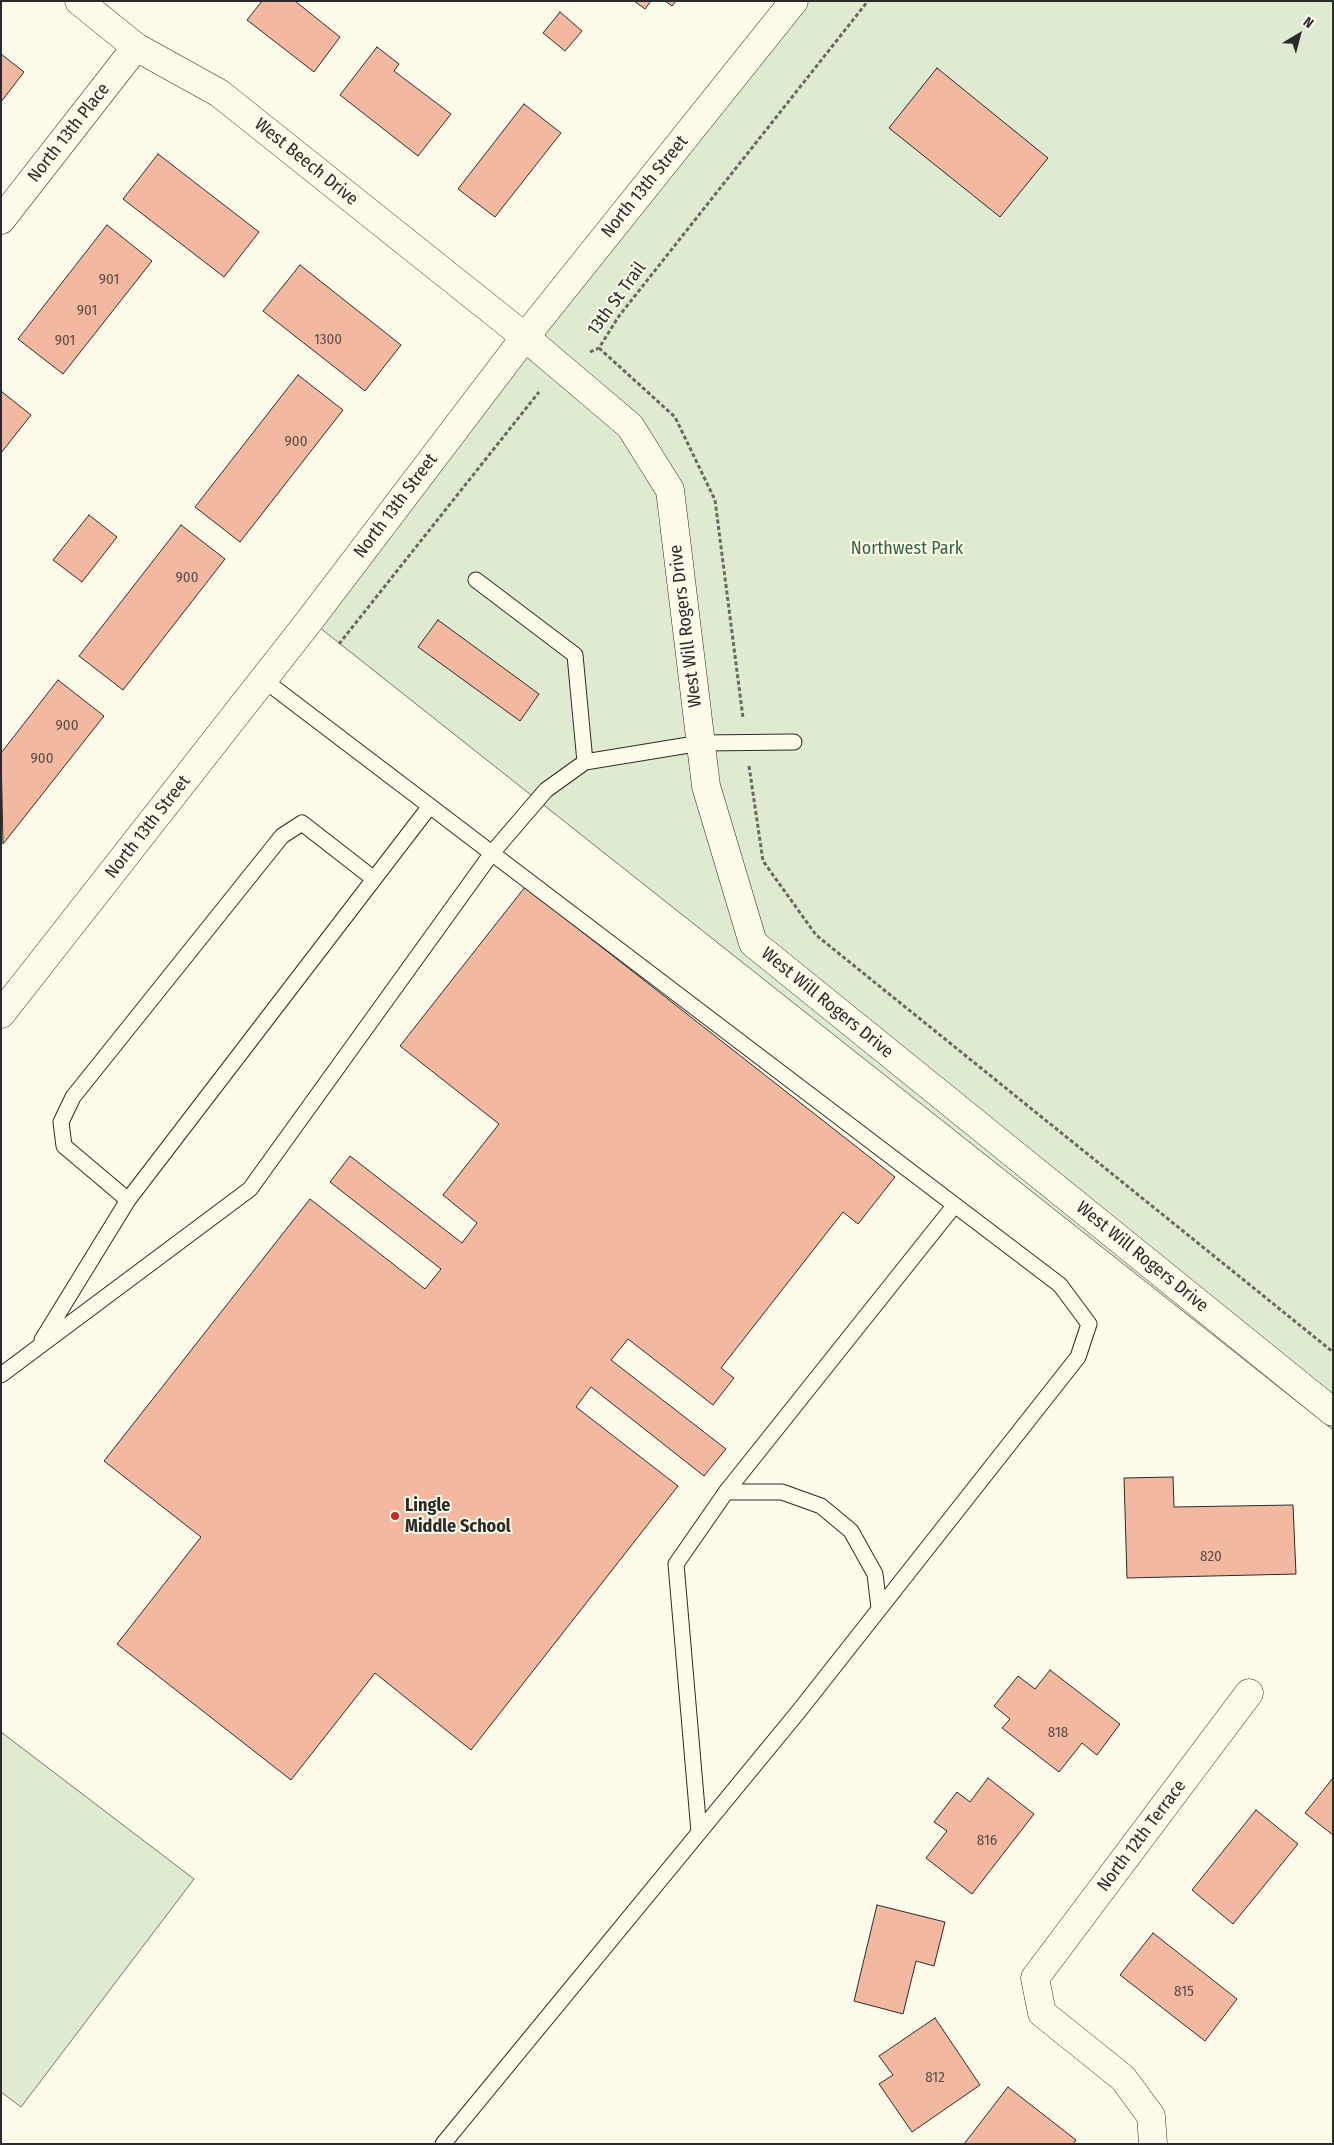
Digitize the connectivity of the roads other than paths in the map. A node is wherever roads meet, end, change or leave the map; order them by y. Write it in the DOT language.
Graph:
graph roads {
  1 [pos="79,1"];
  2 [pos="794,1"];
  3 [pos="136,47"];
  4 [pos="1,220"];
  5 [pos="525,337"];
  6 [pos="476,580"];
  7 [pos="264,680"];
  8 [pos="794,742"];
  9 [pos="701,744"];
  10 [pos="585,762"];
  11 [pos="430,806"];
  12 [pos="492,854"];
  13 [pos="374,879"];
  14 [pos="1,1014"];
  15 [pos="128,1200"];
  16 [pos="954,1206"];
  17 [pos="38,1347"];
  18 [pos="1,1376"];
  19 [pos="1333,1412"];
  20 [pos="726,1492"];
  21 [pos="880,1608"];
  22 [pos="1249,1693"];
  23 [pos="699,1832"];
  24 [pos="443,2144"];
  25 [pos="1153,2144"];
  1 -- 3 [label="street, West Beech Drive"];
  2 -- 5 [label="street, North 13th Street"];
  3 -- 4 [label="street, North 13th Place"];
  3 -- 5 [label="street, West Beech Drive"];
  5 -- 7 [label="street, North 13th Street"];
  5 -- 9 [label="street, West Will Rogers Drive"];
  6 -- 10 [label="lane"];
  7 -- 11 [label="lane"];
  7 -- 14 [label="street, North 13th Street"];
  8 -- 9 [label="lane"];
  9 -- 10 [label="lane"];
  9 -- 19 [label="street, West Will Rogers Drive"];
  10 -- 12 [label="lane"];
  11 -- 12 [label="lane"];
  11 -- 13 [label="lane"];
  12 -- 16 [label="lane"];
  12 -- 17 [label="lane"];
  13 -- 15 [label="lane"];
  13 -- 15 [label="lane"];
  15 -- 17 [label="lane"];
  16 -- 20 [label="lane"];
  16 -- 21 [label="lane"];
  17 -- 18 [label="lane"];
  20 -- 21 [label="lane"];
  20 -- 23 [label="lane"];
  21 -- 23 [label="lane"];
  22 -- 25 [label="street, North 12th Terrace"];
  23 -- 24 [label="lane"];
}
